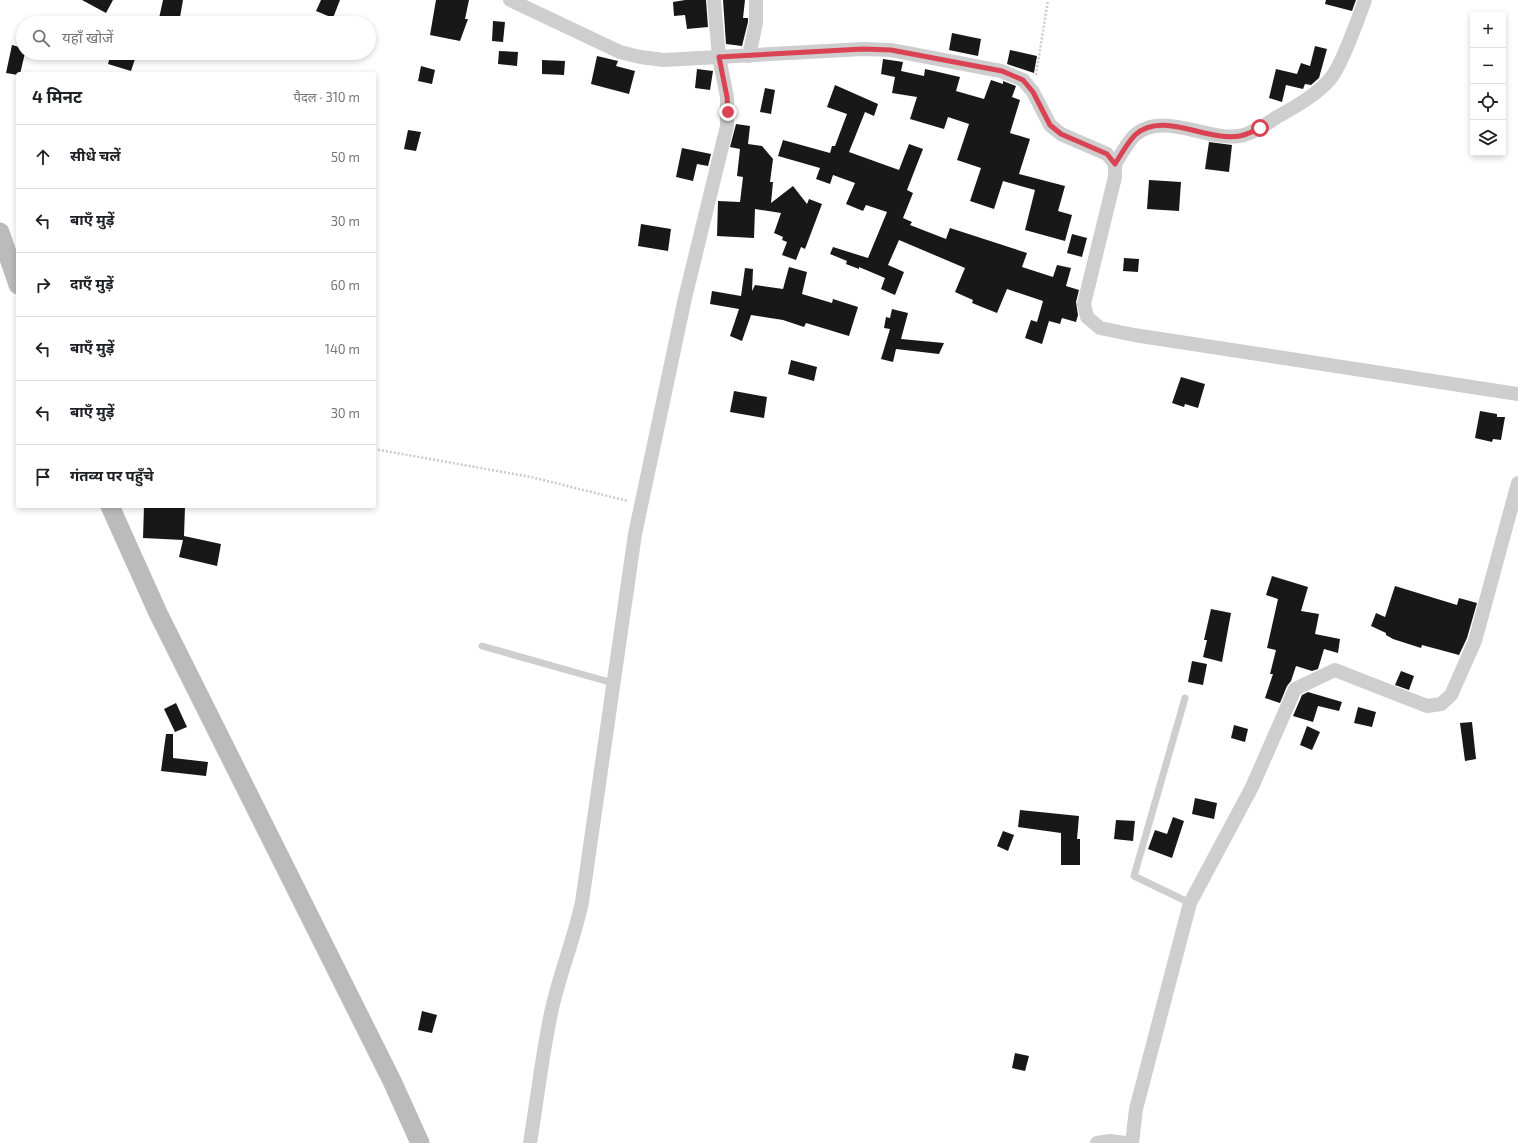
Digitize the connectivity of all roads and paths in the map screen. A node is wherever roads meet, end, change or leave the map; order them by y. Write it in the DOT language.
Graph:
graph roads {
  1 [pos="510,0"];
  2 [pos="714,0"];
  3 [pos="756,0"];
  4 [pos="1048,0"];
  5 [pos="1365,0"];
  6 [pos="749,56"];
  7 [pos="719,57"];
  8 [pos="1033,92"];
  9 [pos="1115,164"];
  10 [pos="0,232"];
  11 [pos="16,278"];
  12 [pos="1518,394"];
  13 [pos="376,449"];
  14 [pos="1518,483"];
  15 [pos="642,504"];
  16 [pos="111,508"];
  17 [pos="482,646"];
  18 [pos="613,683"];
  19 [pos="1185,698"];
  20 [pos="1190,903"];
  21 [pos="420,1143"];
  22 [pos="530,1143"];
  23 [pos="1097,1143"];
  24 [pos="1125,1143"];
  25 [pos="1132,1143"];
  1 -- 7 [label="street"];
  2 -- 7 [label="street"];
  3 -- 6 [label="street"];
  4 -- 8 [label="path"];
  5 -- 9 [label="street"];
  6 -- 7 [label="street"];
  6 -- 8 [label="street"];
  7 -- 15 [label="street"];
  8 -- 9 [label="street"];
  9 -- 12 [label="street"];
  10 -- 11 [label="main road"];
  13 -- 15 [label="path"];
  14 -- 20 [label="street"];
  15 -- 18 [label="street"];
  16 -- 21 [label="main road"];
  17 -- 18 [label="lane"];
  18 -- 22 [label="street"];
  19 -- 20 [label="lane"];
  20 -- 25 [label="street"];
  23 -- 24 [label="street"];
}
